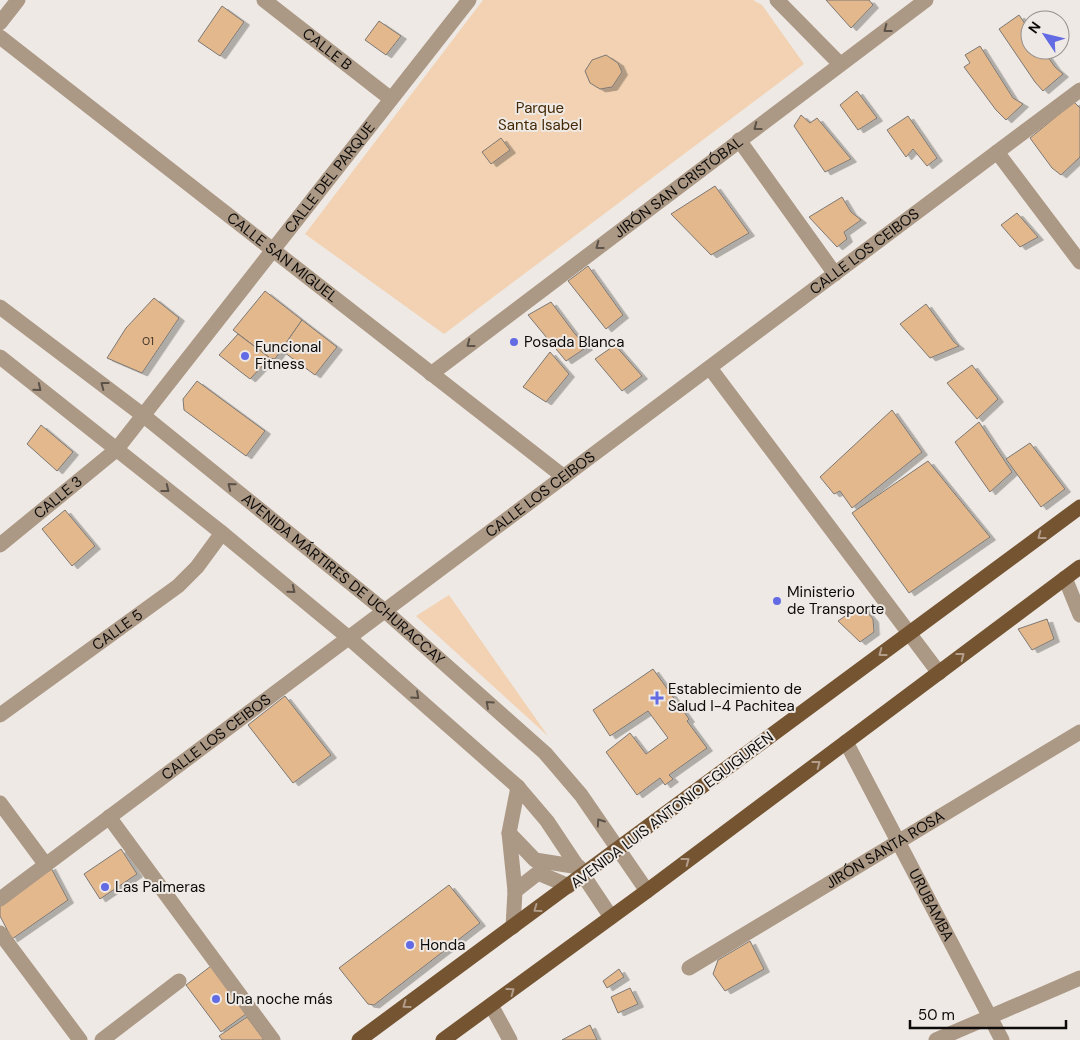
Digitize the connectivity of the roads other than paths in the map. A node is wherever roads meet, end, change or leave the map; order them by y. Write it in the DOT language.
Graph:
graph roads {
  1 [pos="18,0"];
  2 [pos="264,0"];
  3 [pos="469,0"];
  4 [pos="777,0"];
  5 [pos="926,0"];
  6 [pos="0,23"];
  7 [pos="0,37"];
  8 [pos="840,64"];
  9 [pos="1080,90"];
  10 [pos="391,99"];
  11 [pos="739,140"];
  12 [pos="997,152"];
  13 [pos="274,251"];
  14 [pos="1080,262"];
  15 [pos="835,274"];
  16 [pos="0,307"];
  17 [pos="0,357"];
  18 [pos="710,368"];
  19 [pos="431,374"];
  20 [pos="144,416"];
  21 [pos="116,450"];
  22 [pos="564,477"];
  23 [pos="1080,507"];
  24 [pos="222,533"];
  25 [pos="1,543"];
  26 [pos="1080,567"];
  27 [pos="1065,578"];
  28 [pos="385,611"];
  29 [pos="1080,615"];
  30 [pos="910,633"];
  31 [pos="350,638"];
  32 [pos="938,673"];
  33 [pos="0,715"];
  34 [pos="1080,732"];
  35 [pos="846,742"];
  36 [pos="518,786"];
  37 [pos="0,803"];
  38 [pos="109,817"];
  39 [pos="509,833"];
  40 [pos="899,841"];
  41 [pos="619,849"];
  42 [pos="46,865"];
  43 [pos="536,867"];
  44 [pos="581,871"];
  45 [pos="569,886"];
  46 [pos="647,890"];
  47 [pos="516,891"];
  48 [pos="0,899"];
  49 [pos="611,917"];
  50 [pos="513,927"];
  51 [pos="0,933"];
  52 [pos="689,968"];
  53 [pos="1080,978"];
  54 [pos="179,981"];
  55 [pos="491,1005"];
  56 [pos="991,1016"];
  57 [pos="80,1040"];
  58 [pos="102,1040"];
  59 [pos="273,1040"];
  60 [pos="359,1040"];
  61 [pos="443,1040"];
  62 [pos="510,1040"];
  63 [pos="936,1040"];
  64 [pos="1002,1040"];
  1 -- 6 [label="street"];
  2 -- 10 [label="street, CALLE B"];
  3 -- 10 [label="street, CALLE DEL PARQUE"];
  4 -- 8 [label="street"];
  5 -- 8 [label="street, JIRÓN SAN CRISTÓBAL, one-way"];
  7 -- 13 [label="street, CALLE SAN MIGUEL"];
  8 -- 11 [label="street, JIRÓN SAN CRISTÓBAL, one-way"];
  9 -- 12 [label="street, CALLE LOS CEIBOS"];
  10 -- 13 [label="street, CALLE DEL PARQUE"];
  11 -- 15 [label="street"];
  11 -- 19 [label="street, JIRÓN SAN CRISTÓBAL, one-way"];
  12 -- 14 [label="street"];
  12 -- 15 [label="street, CALLE LOS CEIBOS"];
  13 -- 19 [label="street, CALLE SAN MIGUEL"];
  13 -- 20 [label="street, CALLE DEL PARQUE"];
  15 -- 18 [label="street, CALLE LOS CEIBOS"];
  20 -- 16 [label="street, AVENIDA MÁRTIRES DE UCHURACCAY, one-way"];
  17 -- 21 [label="street, one-way"];
  18 -- 22 [label="street, CALLE LOS CEIBOS"];
  18 -- 30 [label="street"];
  19 -- 22 [label="street, CALLE SAN MIGUEL"];
  20 -- 21 [label="street, CALLE DEL PARQUE"];
  28 -- 20 [label="street, AVENIDA MÁRTIRES DE UCHURACCAY, one-way"];
  21 -- 24 [label="street, one-way"];
  21 -- 25 [label="street, CALLE 3"];
  22 -- 28 [label="street, CALLE LOS CEIBOS"];
  23 -- 30 [label="main road, AVENIDA LUIS ANTONIO EGUIGUREN, one-way"];
  24 -- 31 [label="street, one-way"];
  24 -- 33 [label="street, CALLE 5"];
  26 -- 27 [label="main road"];
  27 -- 29 [label="street"];
  32 -- 27 [label="main road, one-way"];
  28 -- 31 [label="street, CALLE LOS CEIBOS"];
  41 -- 28 [label="street, AVENIDA MÁRTIRES DE UCHURACCAY, one-way"];
  30 -- 32 [label="street"];
  30 -- 41 [label="main road, AVENIDA LUIS ANTONIO EGUIGUREN, one-way"];
  31 -- 36 [label="street, one-way"];
  31 -- 38 [label="street, CALLE LOS CEIBOS"];
  32 -- 35 [label="main road"];
  34 -- 40 [label="street, JIRÓN SANTA ROSA"];
  35 -- 40 [label="street, URUBAMBA"];
  46 -- 35 [label="main road, one-way"];
  36 -- 39 [label="street"];
  36 -- 44 [label="street"];
  37 -- 42 [label="street"];
  38 -- 42 [label="street, CALLE LOS CEIBOS"];
  38 -- 59 [label="street"];
  39 -- 43 [label="street"];
  39 -- 47 [label="street"];
  40 -- 52 [label="street, JIRÓN SANTA ROSA"];
  40 -- 56 [label="street, URUBAMBA"];
  41 -- 44 [label="main road, AVENIDA LUIS ANTONIO EGUIGUREN"];
  41 -- 46 [label="street, AVENIDA MÁRTIRES DE UCHURACCAY"];
  42 -- 48 [label="street, CALLE LOS CEIBOS"];
  43 -- 44 [label="street"];
  43 -- 45 [label="street"];
  43 -- 47 [label="street"];
  44 -- 45 [label="main road, AVENIDA LUIS ANTONIO EGUIGUREN"];
  44 -- 49 [label="street"];
  45 -- 50 [label="main road, AVENIDA LUIS ANTONIO EGUIGUREN, one-way"];
  46 -- 49 [label="main road"];
  47 -- 50 [label="street"];
  55 -- 49 [label="main road, one-way"];
  50 -- 60 [label="main road, AVENIDA LUIS ANTONIO EGUIGUREN, one-way"];
  51 -- 57 [label="street"];
  53 -- 56 [label="street"];
  54 -- 58 [label="street"];
  55 -- 61 [label="main road"];
  55 -- 62 [label="street"];
  56 -- 63 [label="street"];
  56 -- 64 [label="street, URUBAMBA"];
}
